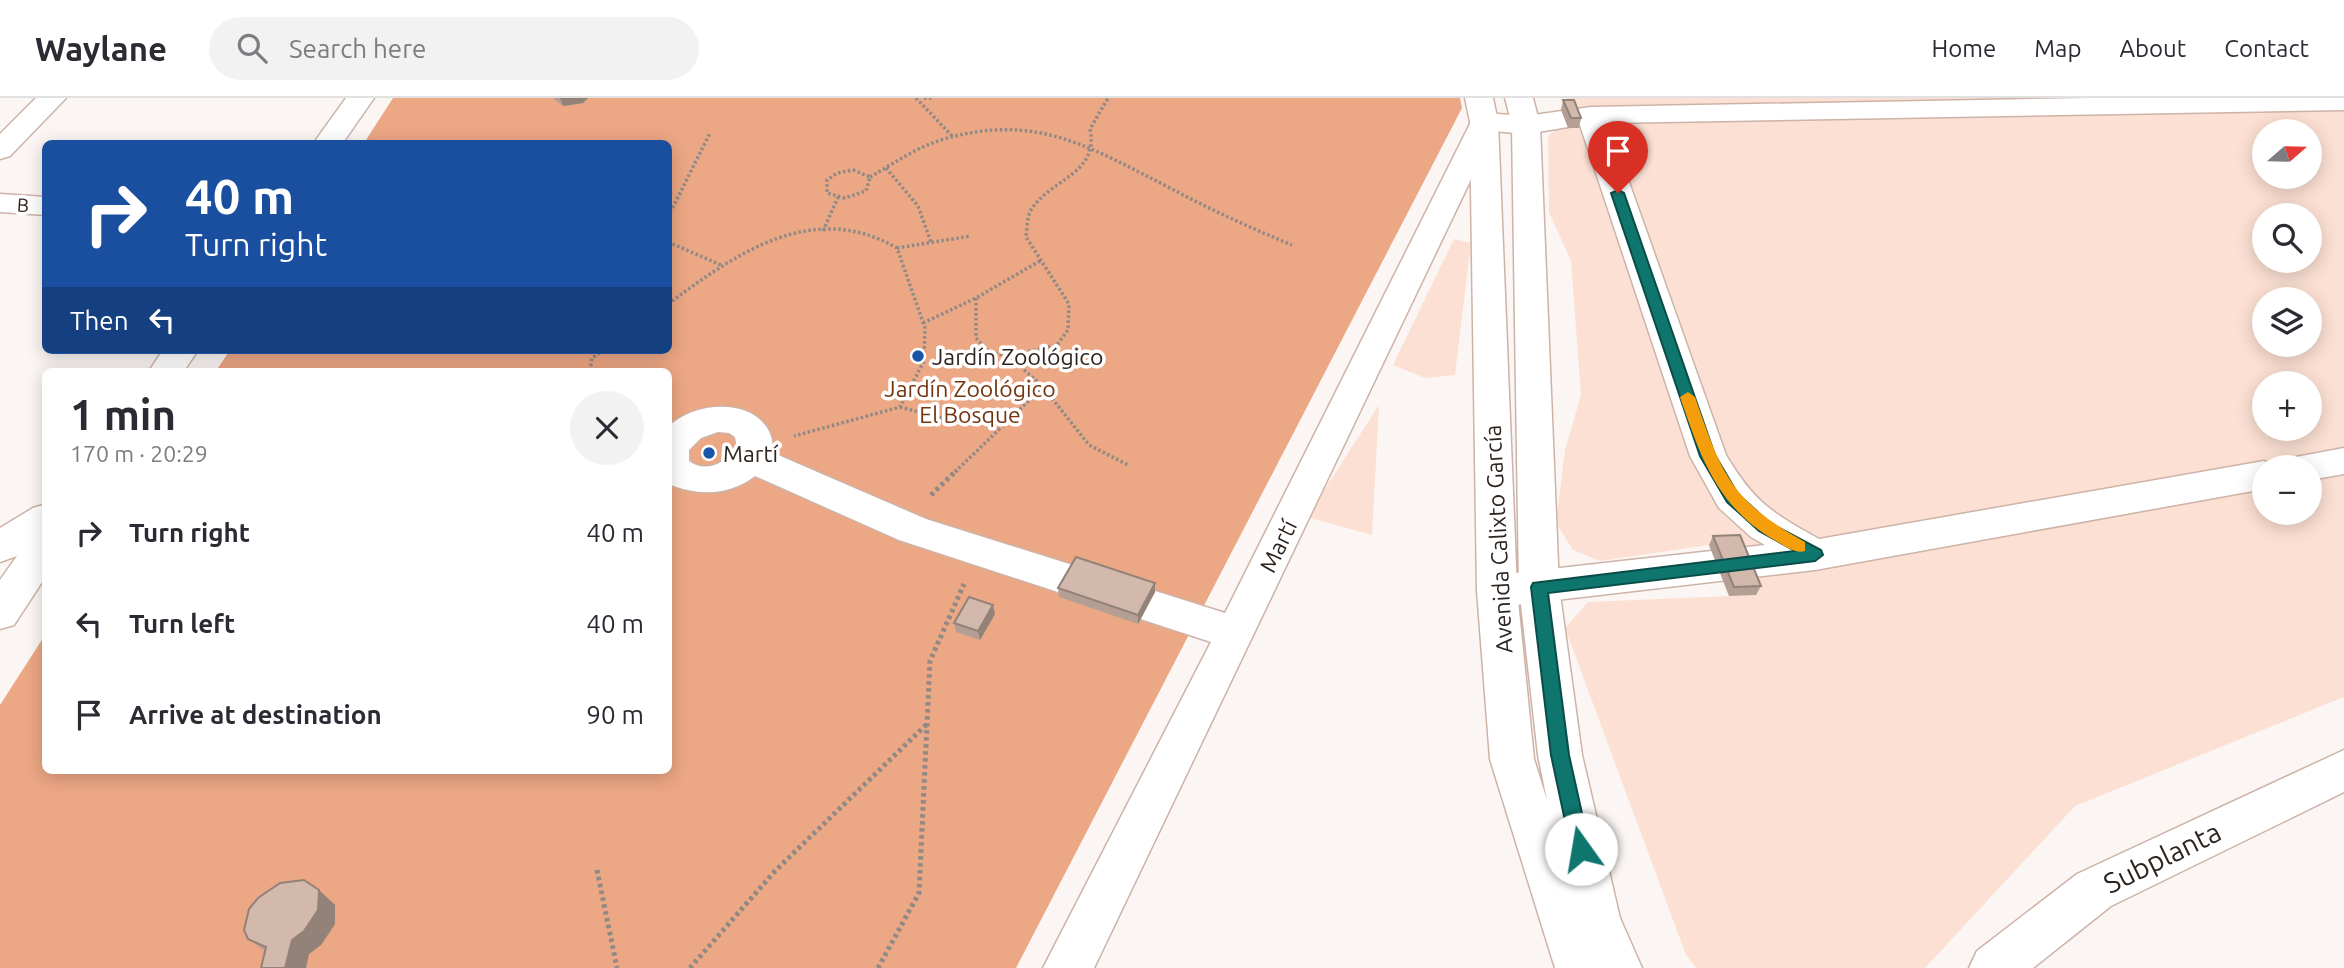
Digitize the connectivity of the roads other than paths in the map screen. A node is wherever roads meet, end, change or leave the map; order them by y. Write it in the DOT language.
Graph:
graph roads {
  1 [pos="52,98"];
  2 [pos="360,98"];
  3 [pos="2344,102"];
  4 [pos="1481,110"];
  5 [pos="1523,111"];
  6 [pos="1591,115"];
  7 [pos="330,140"];
  8 [pos="0,150"];
  9 [pos="0,204"];
  10 [pos="42,206"];
  11 [pos="678,425"];
  12 [pos="672,444"];
  13 [pos="753,453"];
  14 [pos="2344,461"];
  15 [pos="2322,465"];
  16 [pos="672,467"];
  17 [pos="2252,477"];
  18 [pos="42,521"];
  19 [pos="0,547"];
  20 [pos="42,551"];
  21 [pos="1815,555"];
  22 [pos="1539,587"];
  23 [pos="1497,591"];
  24 [pos="21,593"];
  25 [pos="1236,633"];
  26 [pos="2344,770"];
  27 [pos="1596,920"];
  28 [pos="1068,968"];
  29 [pos="1582,968"];
  30 [pos="1617,968"];
  31 [pos="1633,968"];
  32 [pos="1994,968"];
  1 -- 8 [label="street"];
  2 -- 7 [label="street"];
  3 -- 6 [label="street"];
  4 -- 5 [label="street"];
  4 -- 23 [label="street, Avenida Calixto García"];
  4 -- 25 [label="street, Martí"];
  5 -- 6 [label="street"];
  5 -- 22 [label="street, Avenida Calixto García"];
  6 -- 21 [label="street"];
  9 -- 10 [label="street, B"];
  11 -- 12 [label="street"];
  11 -- 13 [label="street"];
  13 -- 16 [label="street"];
  13 -- 25 [label="street"];
  14 -- 15 [label="street"];
  17 -- 21 [label="street"];
  18 -- 19 [label="street"];
  20 -- 24 [label="street"];
  21 -- 22 [label="street"];
  22 -- 23 [label="street"];
  22 -- 27 [label="street, Avenida Calixto García"];
  23 -- 29 [label="street, Avenida Calixto García"];
  25 -- 28 [label="street, Martí"];
  26 -- 32 [label="street, Subplanta"];
  27 -- 30 [label="street, Avenida Calixto García"];
  27 -- 31 [label="street"];
}
